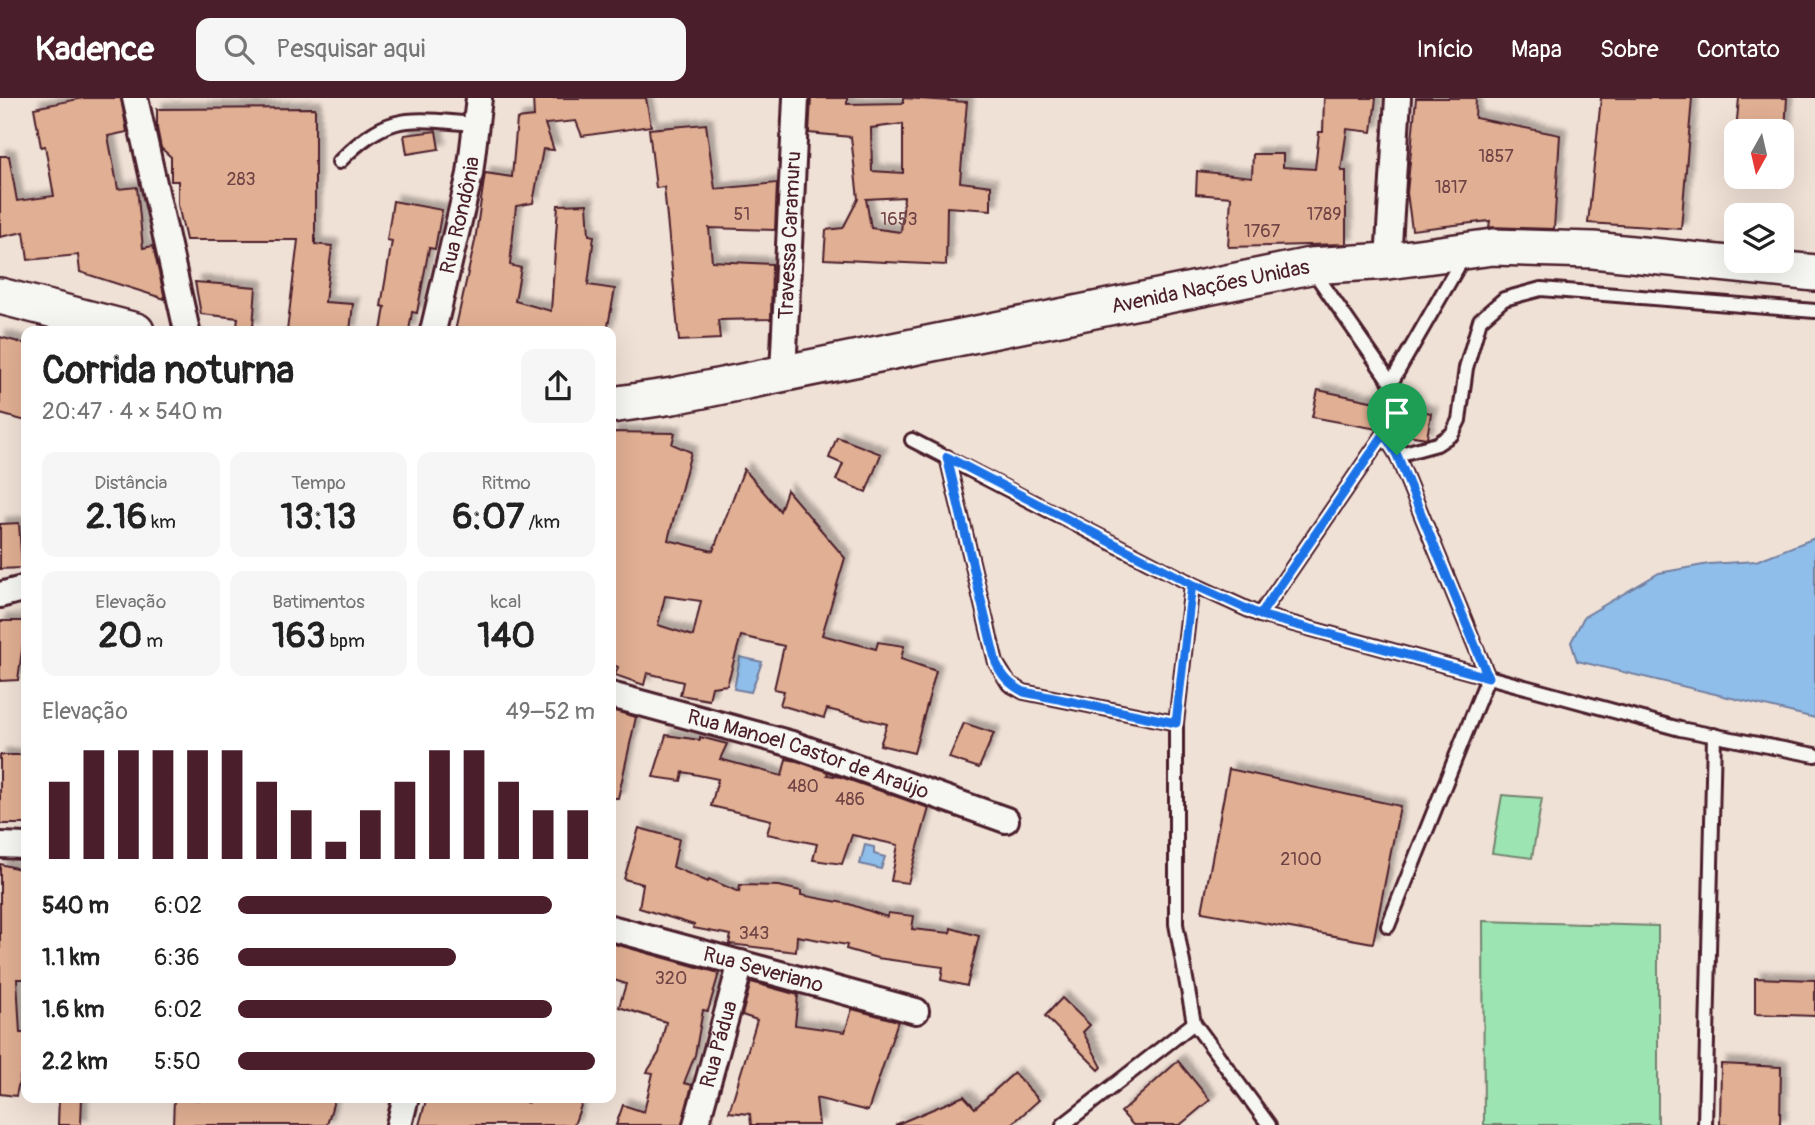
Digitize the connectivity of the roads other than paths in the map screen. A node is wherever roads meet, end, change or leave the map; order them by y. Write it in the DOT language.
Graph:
graph roads {
  1 [pos="135,98"];
  2 [pos="479,98"];
  3 [pos="796,98"];
  4 [pos="1398,98"];
  5 [pos="476,124"];
  6 [pos="340,163"];
  7 [pos="1468,249"];
  8 [pos="1388,261"];
  9 [pos="1310,266"];
  10 [pos="1815,273"];
  11 [pos="0,296"];
  12 [pos="1815,311"];
  13 [pos="117,326"];
  14 [pos="186,326"];
  15 [pos="434,326"];
  16 [pos="783,373"];
  17 [pos="1391,383"];
  18 [pos="616,404"];
  19 [pos="1389,404"];
  20 [pos="912,440"];
  21 [pos="1397,455"];
  22 [pos="947,457"];
  23 [pos="1192,584"];
  24 [pos="21,589"];
  25 [pos="0,595"];
  26 [pos="1260,615"];
  27 [pos="1488,677"];
  28 [pos="616,696"];
  29 [pos="1176,723"];
  30 [pos="1714,735"];
  31 [pos="1815,755"];
  32 [pos="1006,820"];
  33 [pos="0,845"];
  34 [pos="21,846"];
  35 [pos="1388,926"];
  36 [pos="616,929"];
  37 [pos="741,963"];
  38 [pos="916,1012"];
  39 [pos="1194,1023"];
  40 [pos="404,1103"];
  41 [pos="399,1125"];
  42 [pos="696,1125"];
  43 [pos="1063,1125"];
  44 [pos="1269,1125"];
  45 [pos="1704,1125"];
  1 -- 14 [label="street"];
  2 -- 5 [label="street, Rua Rondônia"];
  3 -- 16 [label="street, Travessa Caramuru"];
  4 -- 8 [label="street"];
  5 -- 6 [label="lane"];
  5 -- 15 [label="street, Rua Rondônia"];
  7 -- 8 [label="street, Avenida Nações Unidas"];
  7 -- 10 [label="street, Avenida Nações Unidas"];
  7 -- 17 [label="lane"];
  8 -- 9 [label="street, Avenida Nações Unidas"];
  9 -- 16 [label="street, Avenida Nações Unidas"];
  9 -- 17 [label="lane"];
  11 -- 13 [label="street"];
  12 -- 21 [label="lane"];
  16 -- 18 [label="street, Avenida Nações Unidas"];
  17 -- 19 [label="lane"];
  20 -- 22 [label="lane"];
  21 -- 26 [label="lane"];
  21 -- 27 [label="lane"];
  22 -- 23 [label="lane"];
  22 -- 29 [label="lane"];
  23 -- 26 [label="lane"];
  23 -- 29 [label="lane"];
  24 -- 25 [label="street"];
  26 -- 27 [label="lane"];
  27 -- 30 [label="lane"];
  27 -- 35 [label="lane"];
  28 -- 32 [label="street, Rua Manoel Castor de Araújo"];
  29 -- 39 [label="lane"];
  30 -- 31 [label="lane"];
  30 -- 45 [label="lane"];
  33 -- 34 [label="street"];
  36 -- 37 [label="street, Rua Severiano"];
  37 -- 38 [label="street, Rua Severiano"];
  37 -- 42 [label="street, Rua Pádua"];
  39 -- 43 [label="lane"];
  39 -- 44 [label="lane"];
  40 -- 41 [label="street"];
}
